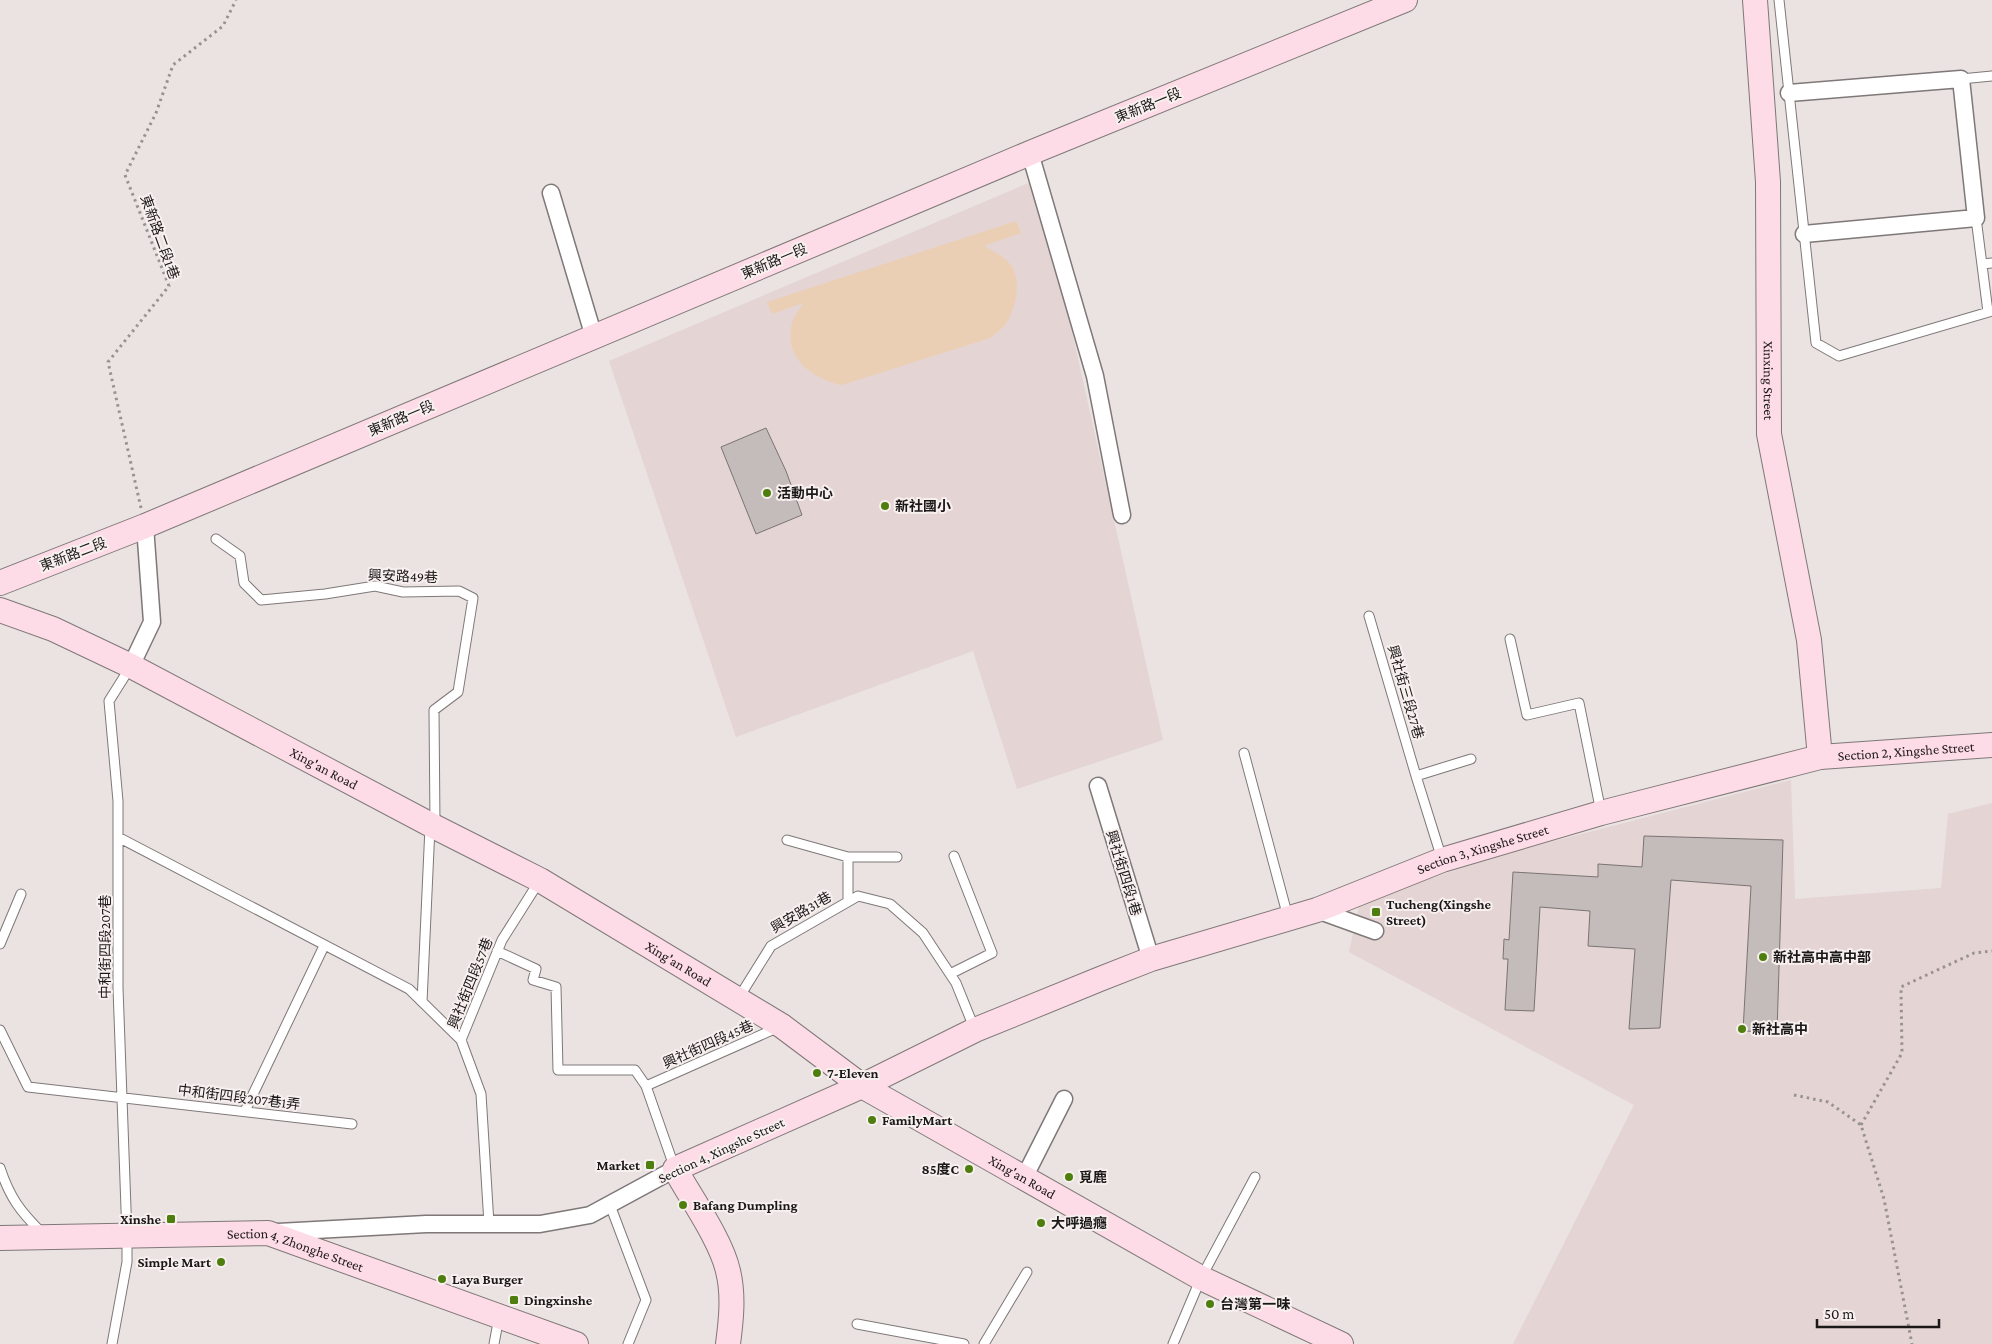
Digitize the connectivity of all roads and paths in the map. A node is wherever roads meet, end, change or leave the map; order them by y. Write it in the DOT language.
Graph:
graph roads {
  1 [pos="236,0"];
  2 [pos="1405,0"];
  3 [pos="1755,0"];
  4 [pos="1779,0"];
  5 [pos="1992,76"];
  6 [pos="1961,79"];
  7 [pos="1789,93"];
  8 [pos="1030,153"];
  9 [pos="551,193"];
  10 [pos="1976,218"];
  11 [pos="1804,234"];
  12 [pos="1992,263"];
  13 [pos="1982,264"];
  14 [pos="1990,312"];
  15 [pos="594,337"];
  16 [pos="1122,515"];
  17 [pos="145,526"];
  18 [pos="216,539"];
  19 [pos="0,583"];
  20 [pos="0,610"];
  21 [pos="1369,616"];
  22 [pos="1510,639"];
  23 [pos="132,666"];
  24 [pos="1992,745"];
  25 [pos="1244,752"];
  26 [pos="1820,757"];
  27 [pos="1472,759"];
  28 [pos="1416,776"];
  29 [pos="1098,786"];
  30 [pos="1601,813"];
  31 [pos="433,826"];
  32 [pos="118,837"];
  33 [pos="787,840"];
  34 [pos="954,856"];
  35 [pos="848,857"];
  36 [pos="897,857"];
  37 [pos="1442,860"];
  38 [pos="540,880"];
  39 [pos="21,894"];
  40 [pos="848,901"];
  41 [pos="1317,910"];
  42 [pos="1288,917"];
  43 [pos="1375,931"];
  44 [pos="0,944"];
  45 [pos="324,946"];
  46 [pos="497,951"];
  47 [pos="1992,952"];
  48 [pos="1151,959"];
  49 [pos="950,974"];
  50 [pos="737,999"];
  51 [pos="422,1002"];
  52 [pos="782,1026"];
  53 [pos="975,1030"];
  54 [pos="0,1032"];
  55 [pos="461,1040"];
  56 [pos="646,1086"];
  57 [pos="862,1086"];
  58 [pos="1794,1094"];
  59 [pos="122,1097"];
  60 [pos="1064,1099"];
  61 [pos="244,1111"];
  62 [pos="352,1124"];
  63 [pos="1861,1125"];
  64 [pos="0,1168"];
  65 [pos="675,1169"];
  66 [pos="1255,1177"];
  67 [pos="1024,1178"];
  68 [pos="610,1205"];
  69 [pos="489,1224"];
  70 [pos="268,1233"];
  71 [pos="127,1236"];
  72 [pos="46,1237"];
  73 [pos="0,1238"];
  74 [pos="1027,1272"];
  75 [pos="1202,1278"];
  76 [pos="499,1316"];
  77 [pos="857,1324"];
  78 [pos="112,1344"];
  79 [pos="494,1344"];
  80 [pos="576,1344"];
  81 [pos="628,1344"];
  82 [pos="728,1344"];
  83 [pos="964,1344"];
  84 [pos="984,1344"];
  85 [pos="1173,1344"];
  86 [pos="1341,1344"];
  87 [pos="1912,1344"];
  1 -- 17 [label="path, 東新路二段1巷"];
  2 -- 8 [label="street, 東新路一段"];
  3 -- 26 [label="street, Xinxing Street"];
  4 -- 7 [label="lane"];
  5 -- 6 [label="lane"];
  6 -- 7 [label="street"];
  6 -- 10 [label="street"];
  7 -- 11 [label="lane"];
  8 -- 15 [label="street, 東新路一段"];
  8 -- 16 [label="street"];
  9 -- 15 [label="street"];
  10 -- 11 [label="street"];
  10 -- 13 [label="lane"];
  11 -- 14 [label="lane"];
  12 -- 13 [label="lane"];
  13 -- 14 [label="lane"];
  15 -- 17 [label="street, 東新路一段"];
  17 -- 19 [label="street, 東新路二段"];
  17 -- 23 [label="street"];
  18 -- 31 [label="lane, 興安路49巷"];
  20 -- 23 [label="street, Xing'an Road"];
  21 -- 28 [label="lane, 興社街三段27巷"];
  22 -- 30 [label="lane"];
  23 -- 31 [label="street, Xing'an Road"];
  23 -- 32 [label="lane, 中和街四段207巷"];
  24 -- 26 [label="street, Section 2, Xingshe Street"];
  25 -- 42 [label="lane"];
  26 -- 30 [label="street, Section 3, Xingshe Street"];
  27 -- 28 [label="lane"];
  28 -- 37 [label="lane, 興社街三段27巷"];
  29 -- 48 [label="street, 興社街四段1巷"];
  30 -- 37 [label="street, Section 3, Xingshe Street"];
  31 -- 38 [label="street, Xing'an Road"];
  31 -- 51 [label="lane"];
  32 -- 45 [label="lane"];
  32 -- 59 [label="lane, 中和街四段207巷"];
  33 -- 35 [label="lane"];
  34 -- 49 [label="lane"];
  35 -- 36 [label="lane"];
  35 -- 40 [label="lane, 興安路31巷"];
  37 -- 41 [label="street, Section 3, Xingshe Street"];
  38 -- 46 [label="lane, 興社街四段57巷"];
  38 -- 50 [label="street, Xing'an Road"];
  39 -- 44 [label="lane"];
  40 -- 49 [label="lane, 興安路31巷"];
  40 -- 50 [label="lane, 興安路31巷"];
  41 -- 42 [label="street, Section 3, Xingshe Street"];
  41 -- 43 [label="street"];
  42 -- 48 [label="street, Section 3, Xingshe Street"];
  45 -- 51 [label="lane"];
  45 -- 61 [label="lane"];
  46 -- 55 [label="lane, 興社街四段57巷"];
  46 -- 56 [label="lane"];
  47 -- 63 [label="path"];
  48 -- 53 [label="street, Section 4, Xingshe Street"];
  49 -- 53 [label="lane, 興安路31巷"];
  50 -- 52 [label="street, Xing'an Road"];
  51 -- 55 [label="lane"];
  52 -- 56 [label="lane, 興社街四段45巷"];
  52 -- 57 [label="street, Xing'an Road"];
  53 -- 57 [label="street, Section 4, Xingshe Street"];
  54 -- 59 [label="lane, 中和街四段207巷1弄"];
  55 -- 69 [label="lane, 興社街四段57巷"];
  56 -- 65 [label="lane"];
  57 -- 65 [label="street, Section 4, Xingshe Street"];
  57 -- 67 [label="street, Xing'an Road"];
  58 -- 63 [label="path"];
  59 -- 61 [label="lane, 中和街四段207巷1弄"];
  59 -- 71 [label="lane, 中和街四段207巷"];
  60 -- 67 [label="street"];
  61 -- 62 [label="lane, 中和街四段207巷1弄"];
  63 -- 87 [label="path"];
  64 -- 72 [label="lane"];
  65 -- 68 [label="street, Section 4, Xingshe Street"];
  65 -- 82 [label="street"];
  66 -- 75 [label="lane"];
  67 -- 75 [label="street, Xing'an Road"];
  68 -- 69 [label="street, Section 4, Xingshe Street"];
  68 -- 81 [label="lane"];
  69 -- 70 [label="street, Section 4, Xingshe Street"];
  70 -- 71 [label="street, Section 4, Zhonghe Street"];
  70 -- 76 [label="street, Section 4, Zhonghe Street"];
  71 -- 72 [label="street, Section 4, Zhonghe Street"];
  71 -- 78 [label="lane, 中和街四段207巷"];
  72 -- 73 [label="street, Section 4, Zhonghe Street"];
  74 -- 84 [label="lane"];
  75 -- 85 [label="lane"];
  75 -- 86 [label="street, Xing'an Road"];
  76 -- 79 [label="lane"];
  76 -- 80 [label="street, Section 4, Zhonghe Street"];
  77 -- 83 [label="lane"];
}
